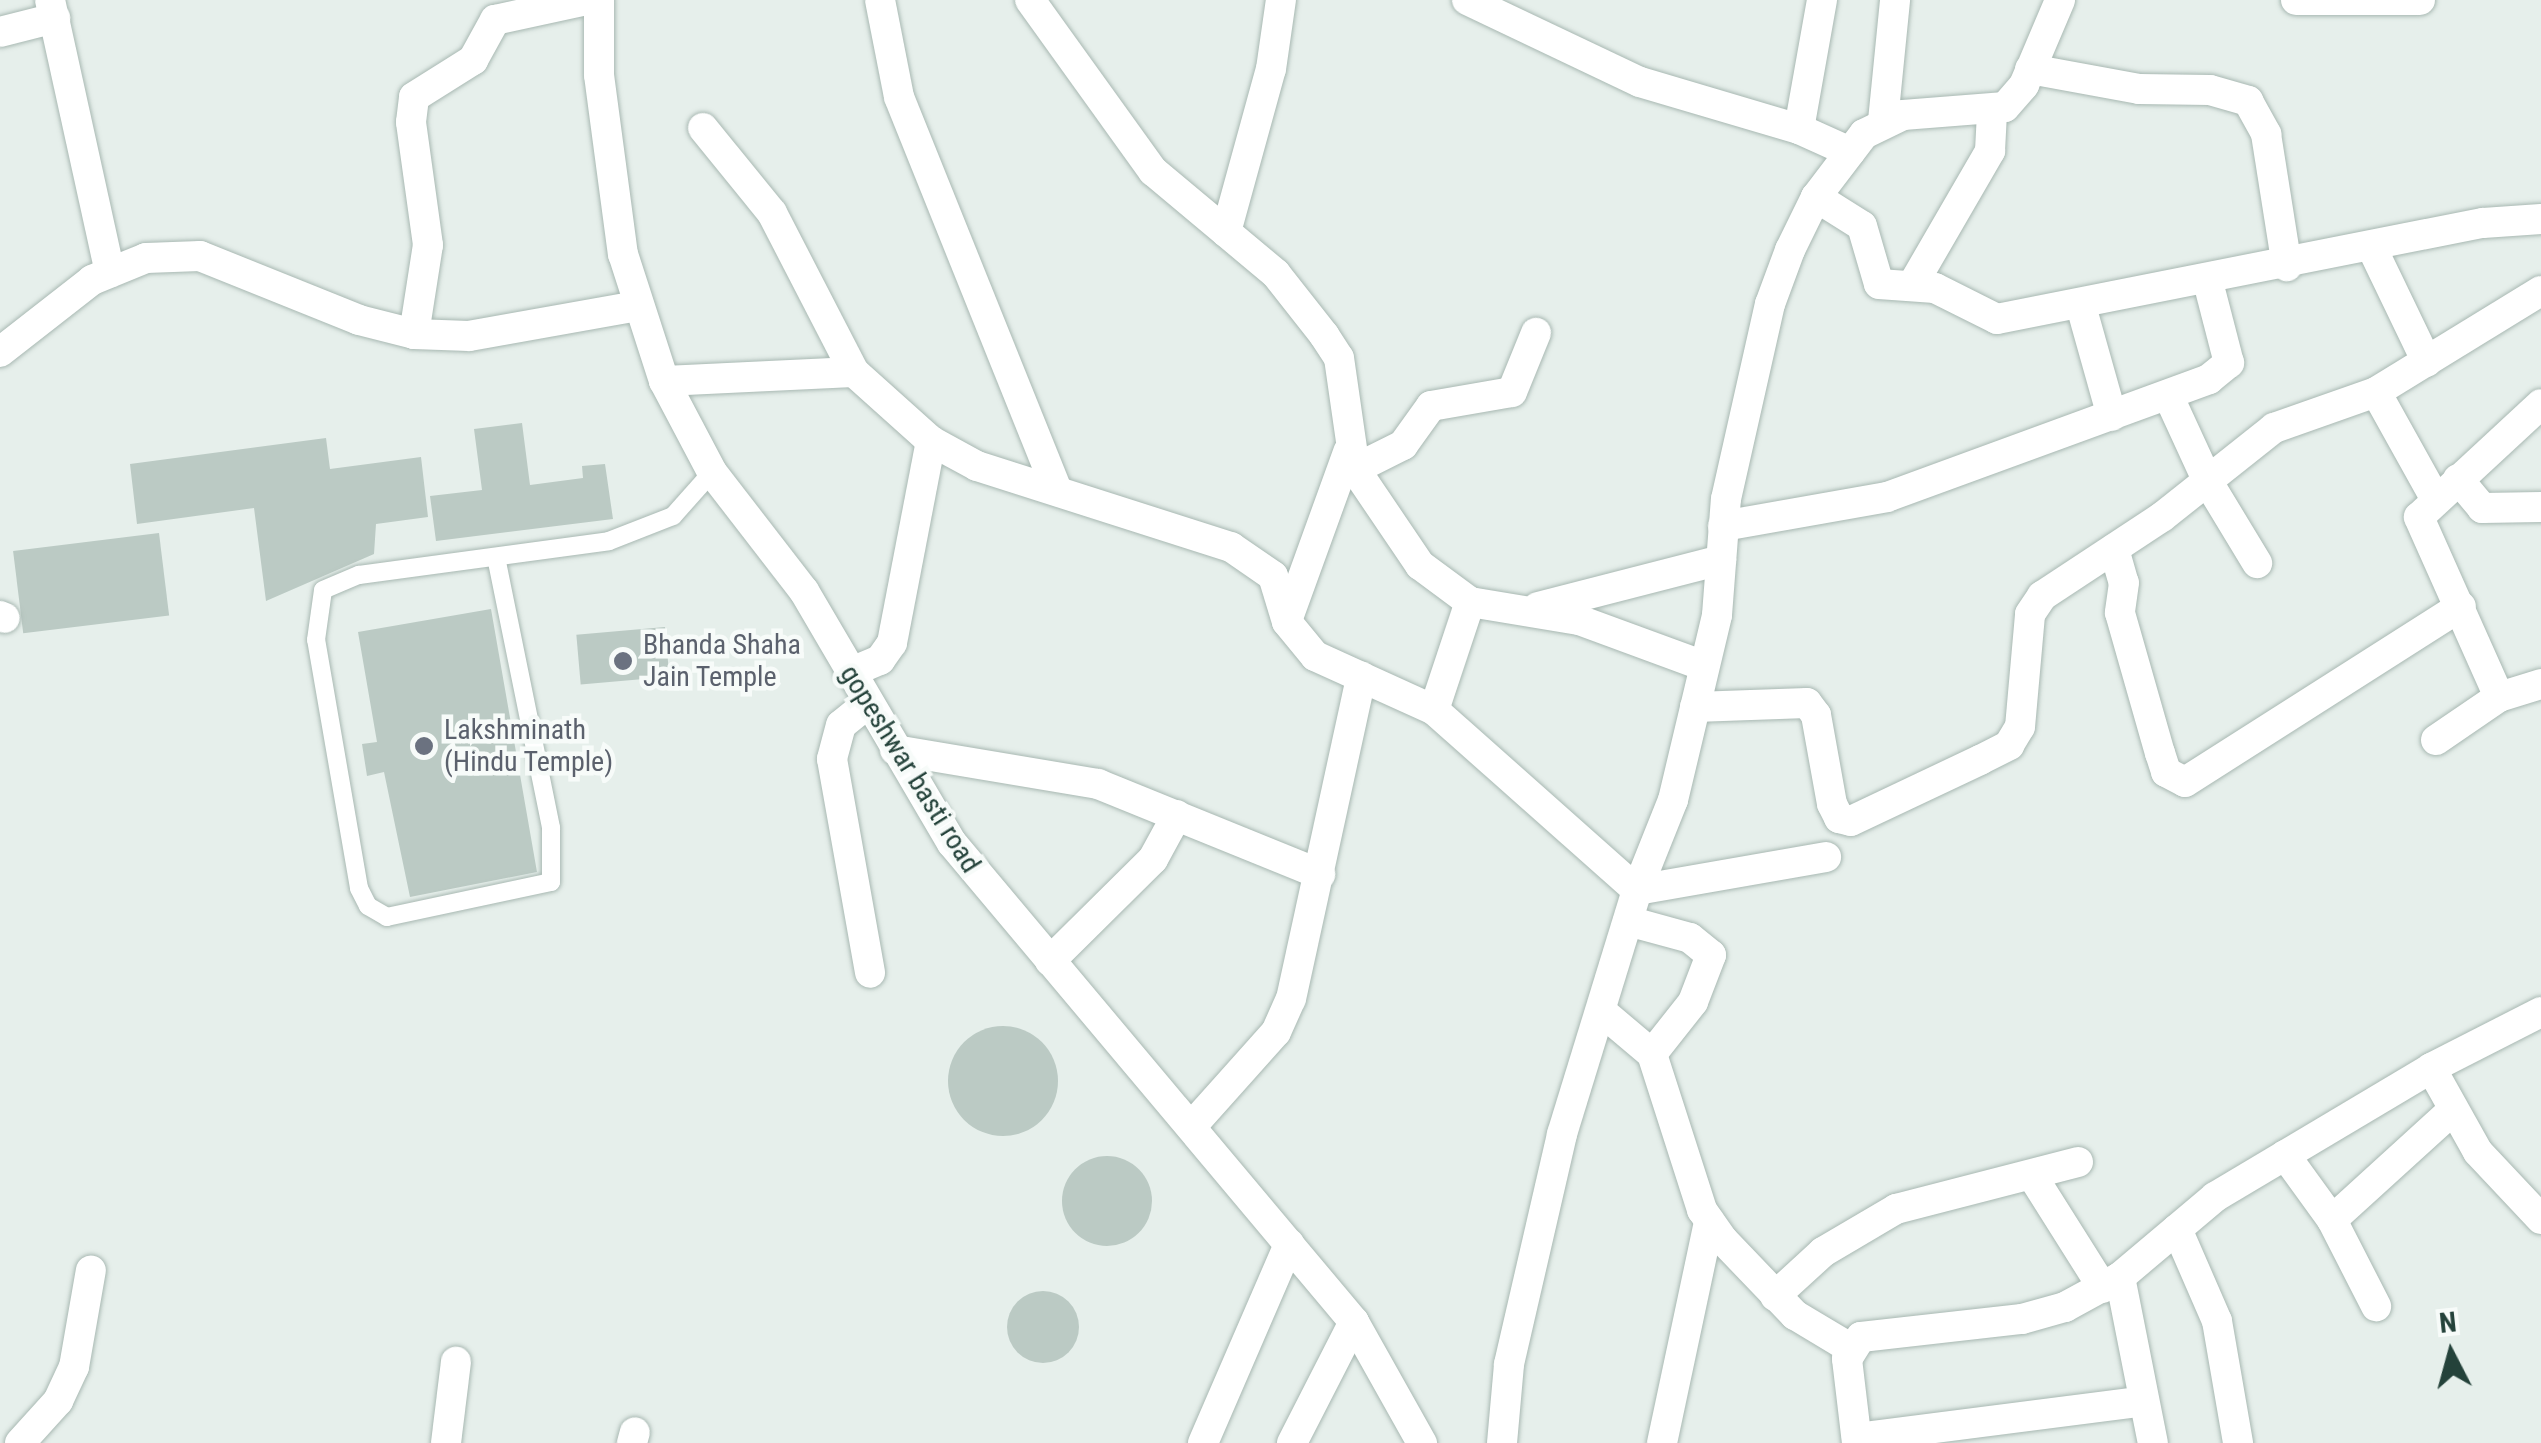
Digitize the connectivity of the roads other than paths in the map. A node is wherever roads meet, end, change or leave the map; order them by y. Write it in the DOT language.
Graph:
graph roads {
  1 [pos="587,0"];
  2 [pos="599,0"];
  3 [pos="880,0"];
  4 [pos="1030,0"];
  5 [pos="1281,0"];
  6 [pos="1467,0"];
  7 [pos="1822,0"];
  8 [pos="1895,0"];
  9 [pos="2060,0"];
  10 [pos="2296,0"];
  11 [pos="2420,0"];
  12 [pos="52,5"];
  13 [pos="0,32"];
  14 [pos="2030,69"];
  15 [pos="1992,112"];
  16 [pos="1884,121"];
  17 [pos="703,128"];
  18 [pos="1799,128"];
  19 [pos="1850,152"];
  20 [pos="1816,198"];
  21 [pos="2541,220"];
  22 [pos="1226,232"];
  23 [pos="2373,250"];
  24 [pos="2287,266"];
  25 [pos="110,272"];
  26 [pos="2208,282"];
  27 [pos="1913,284"];
  28 [pos="2541,292"];
  29 [pos="638,306"];
  30 [pos="2080,306"];
  31 [pos="1536,333"];
  32 [pos="414,334"];
  33 [pos="0,352"];
  34 [pos="2427,362"];
  35 [pos="854,372"];
  36 [pos="664,381"];
  37 [pos="2376,392"];
  38 [pos="2168,395"];
  39 [pos="2541,404"];
  40 [pos="2112,416"];
  41 [pos="931,440"];
  42 [pos="1351,460"];
  43 [pos="712,472"];
  44 [pos="2208,482"];
  45 [pos="2446,488"];
  46 [pos="1057,491"];
  47 [pos="2541,507"];
  48 [pos="1724,526"];
  49 [pos="2114,548"];
  50 [pos="496,557"];
  51 [pos="1721,560"];
  52 [pos="2257,563"];
  53 [pos="1470,602"];
  54 [pos="2461,606"];
  55 [pos="1520,612"];
  56 [pos="1287,622"];
  57 [pos="1704,666"];
  58 [pos="849,673"];
  59 [pos="1361,676"];
  60 [pos="2541,684"];
  61 [pos="2499,697"];
  62 [pos="867,704"];
  63 [pos="1694,707"];
  64 [pos="1434,710"];
  65 [pos="2436,740"];
  66 [pos="895,750"];
  67 [pos="1177,816"];
  68 [pos="1826,858"];
  69 [pos="1320,874"];
  70 [pos="1637,890"];
  71 [pos="1628,921"];
  72 [pos="1050,961"];
  73 [pos="870,973"];
  74 [pos="1601,1011"];
  75 [pos="2541,1012"];
  76 [pos="1652,1054"];
  77 [pos="2431,1068"];
  78 [pos="2453,1110"];
  79 [pos="1192,1127"];
  80 [pos="2285,1154"];
  81 [pos="2078,1162"];
  82 [pos="2034,1177"];
  83 [pos="2332,1220"];
  84 [pos="2541,1220"];
  85 [pos="1709,1221"];
  86 [pos="2176,1229"];
  87 [pos="1289,1244"];
  88 [pos="91,1270"];
  89 [pos="2112,1282"];
  90 [pos="1775,1296"];
  91 [pos="2376,1306"];
  92 [pos="1354,1322"];
  93 [pos="1850,1348"];
  94 [pos="456,1362"];
  95 [pos="2144,1400"];
  96 [pos="1857,1440"];
  97 [pos="20,1443"];
  98 [pos="446,1443"];
  99 [pos="1204,1443"];
  100 [pos="1292,1443"];
  101 [pos="1422,1443"];
  102 [pos="1502,1443"];
  103 [pos="1662,1443"];
  104 [pos="2152,1443"];
  105 [pos="2238,1443"];
  1 -- 32 [label="street"];
  2 -- 29 [label="street, gopeshwar basti road"];
  3 -- 46 [label="street"];
  4 -- 22 [label="street"];
  5 -- 22 [label="street"];
  6 -- 18 [label="street"];
  7 -- 18 [label="street"];
  8 -- 16 [label="street"];
  9 -- 14 [label="street"];
  10 -- 11 [label="street"];
  12 -- 13 [label="street"];
  12 -- 25 [label="street"];
  14 -- 15 [label="street"];
  14 -- 24 [label="street"];
  15 -- 16 [label="street"];
  15 -- 27 [label="street"];
  16 -- 19 [label="street"];
  17 -- 35 [label="street"];
  18 -- 19 [label="street"];
  19 -- 20 [label="street"];
  20 -- 27 [label="street"];
  20 -- 48 [label="street"];
  21 -- 23 [label="street"];
  22 -- 42 [label="street"];
  23 -- 24 [label="street"];
  23 -- 34 [label="street"];
  24 -- 26 [label="street"];
  25 -- 32 [label="street"];
  25 -- 33 [label="street"];
  26 -- 30 [label="street"];
  26 -- 38 [label="street"];
  27 -- 30 [label="street"];
  28 -- 34 [label="street"];
  29 -- 32 [label="street"];
  29 -- 36 [label="street, gopeshwar basti road"];
  30 -- 40 [label="street"];
  31 -- 42 [label="street"];
  34 -- 37 [label="street"];
  35 -- 36 [label="street"];
  35 -- 41 [label="street"];
  36 -- 43 [label="street, gopeshwar basti road"];
  37 -- 44 [label="street"];
  37 -- 45 [label="street"];
  38 -- 40 [label="street"];
  38 -- 44 [label="street"];
  39 -- 45 [label="street"];
  40 -- 48 [label="street"];
  41 -- 46 [label="street"];
  41 -- 58 [label="street"];
  42 -- 53 [label="street"];
  42 -- 56 [label="street"];
  43 -- 50 [label="lane"];
  43 -- 58 [label="street, gopeshwar basti road"];
  44 -- 49 [label="street"];
  44 -- 52 [label="street"];
  45 -- 47 [label="street"];
  45 -- 54 [label="street"];
  46 -- 56 [label="street"];
  48 -- 51 [label="street"];
  49 -- 54 [label="street"];
  49 -- 63 [label="street"];
  50 -- 50 [label="lane"];
  51 -- 55 [label="street"];
  51 -- 57 [label="street"];
  53 -- 55 [label="street"];
  53 -- 64 [label="street"];
  54 -- 61 [label="street"];
  55 -- 57 [label="street"];
  56 -- 59 [label="street"];
  57 -- 63 [label="street"];
  58 -- 62 [label="street, gopeshwar basti road"];
  59 -- 64 [label="street"];
  59 -- 69 [label="street"];
  60 -- 61 [label="street"];
  61 -- 65 [label="street"];
  62 -- 66 [label="street, gopeshwar basti road"];
  62 -- 73 [label="street"];
  63 -- 70 [label="street"];
  64 -- 70 [label="street"];
  66 -- 67 [label="street"];
  66 -- 72 [label="street, gopeshwar basti road"];
  67 -- 69 [label="street"];
  67 -- 72 [label="street"];
  68 -- 70 [label="street"];
  69 -- 79 [label="street"];
  70 -- 71 [label="street"];
  71 -- 74 [label="street"];
  71 -- 76 [label="street"];
  72 -- 79 [label="street, gopeshwar basti road"];
  74 -- 76 [label="street"];
  74 -- 102 [label="street"];
  75 -- 77 [label="street"];
  76 -- 85 [label="street"];
  77 -- 78 [label="street"];
  77 -- 80 [label="street"];
  78 -- 83 [label="street"];
  78 -- 84 [label="street"];
  79 -- 87 [label="street, gopeshwar basti road"];
  80 -- 83 [label="street"];
  80 -- 86 [label="street"];
  81 -- 82 [label="street"];
  82 -- 89 [label="street"];
  82 -- 90 [label="street"];
  83 -- 91 [label="street"];
  85 -- 90 [label="street"];
  85 -- 103 [label="street"];
  86 -- 89 [label="street"];
  86 -- 105 [label="street"];
  87 -- 92 [label="street, gopeshwar basti road"];
  87 -- 99 [label="street"];
  88 -- 97 [label="street"];
  89 -- 93 [label="street"];
  89 -- 95 [label="street"];
  90 -- 93 [label="street"];
  92 -- 100 [label="street"];
  92 -- 101 [label="street, gopeshwar basti road"];
  93 -- 96 [label="street"];
  94 -- 98 [label="street"];
  95 -- 96 [label="street"];
  95 -- 104 [label="street"];
}
